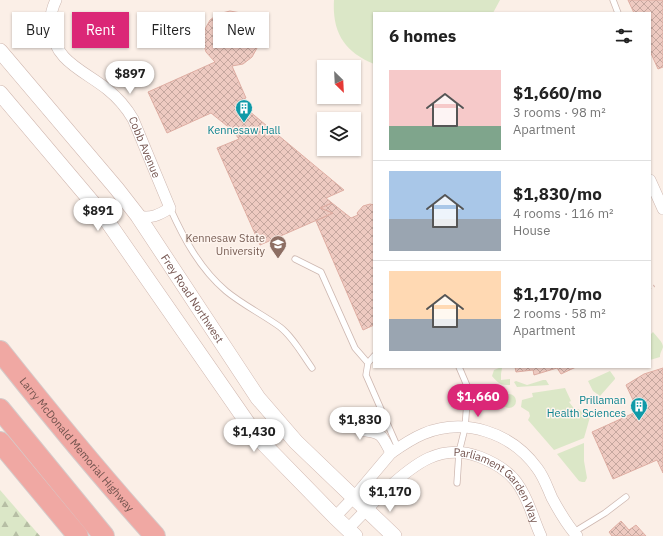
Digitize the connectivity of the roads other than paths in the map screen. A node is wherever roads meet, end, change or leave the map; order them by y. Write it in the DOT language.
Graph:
graph roads {
  1 [pos="56,0"];
  2 [pos="613,0"];
  3 [pos="618,12"];
  4 [pos="0,51"];
  5 [pos="0,93"];
  6 [pos="651,182"];
  7 [pos="170,208"];
  8 [pos="663,210"];
  9 [pos="138,216"];
  10 [pos="295,259"];
  11 [pos="0,351"];
  12 [pos="373,357"];
  13 [pos="368,363"];
  14 [pos="312,368"];
  15 [pos="460,368"];
  16 [pos="0,409"];
  17 [pos="347,415"];
  18 [pos="466,428"];
  19 [pos="0,442"];
  20 [pos="395,450"];
  21 [pos="459,452"];
  22 [pos="456,483"];
  23 [pos="354,497"];
  24 [pos="626,497"];
  25 [pos="366,509"];
  26 [pos="334,517"];
  27 [pos="352,532"];
  28 [pos="573,535"];
  29 [pos="78,536"];
  30 [pos="104,536"];
  31 [pos="155,536"];
  32 [pos="394,536"];
  33 [pos="541,536"];
  1 -- 7 [label="street, Cobb Avenue"];
  2 -- 3 [label="lane"];
  4 -- 9 [label="main road, Frey Road Northwest"];
  5 -- 26 [label="main road"];
  6 -- 8 [label="street"];
  7 -- 9 [label="street"];
  7 -- 14 [label="lane"];
  9 -- 23 [label="main road, Frey Road Northwest"];
  10 -- 13 [label="lane"];
  11 -- 31 [label="highway, Larry McDonald Memorial Highway"];
  12 -- 13 [label="lane"];
  13 -- 20 [label="lane"];
  15 -- 18 [label="lane"];
  16 -- 30 [label="highway"];
  17 -- 20 [label="street"];
  18 -- 20 [label="street"];
  18 -- 21 [label="lane"];
  18 -- 28 [label="street"];
  19 -- 29 [label="highway"];
  20 -- 23 [label="street"];
  21 -- 22 [label="lane"];
  21 -- 25 [label="street, Parliament Garden Way"];
  21 -- 33 [label="street, Parliament Garden Way"];
  23 -- 25 [label="main road, Frey Road Northwest"];
  23 -- 26 [label="street"];
  24 -- 28 [label="lane"];
  25 -- 27 [label="street, Parliament Garden Way"];
  25 -- 32 [label="main road, Frey Road Northwest"];
  26 -- 27 [label="main road"];
}
